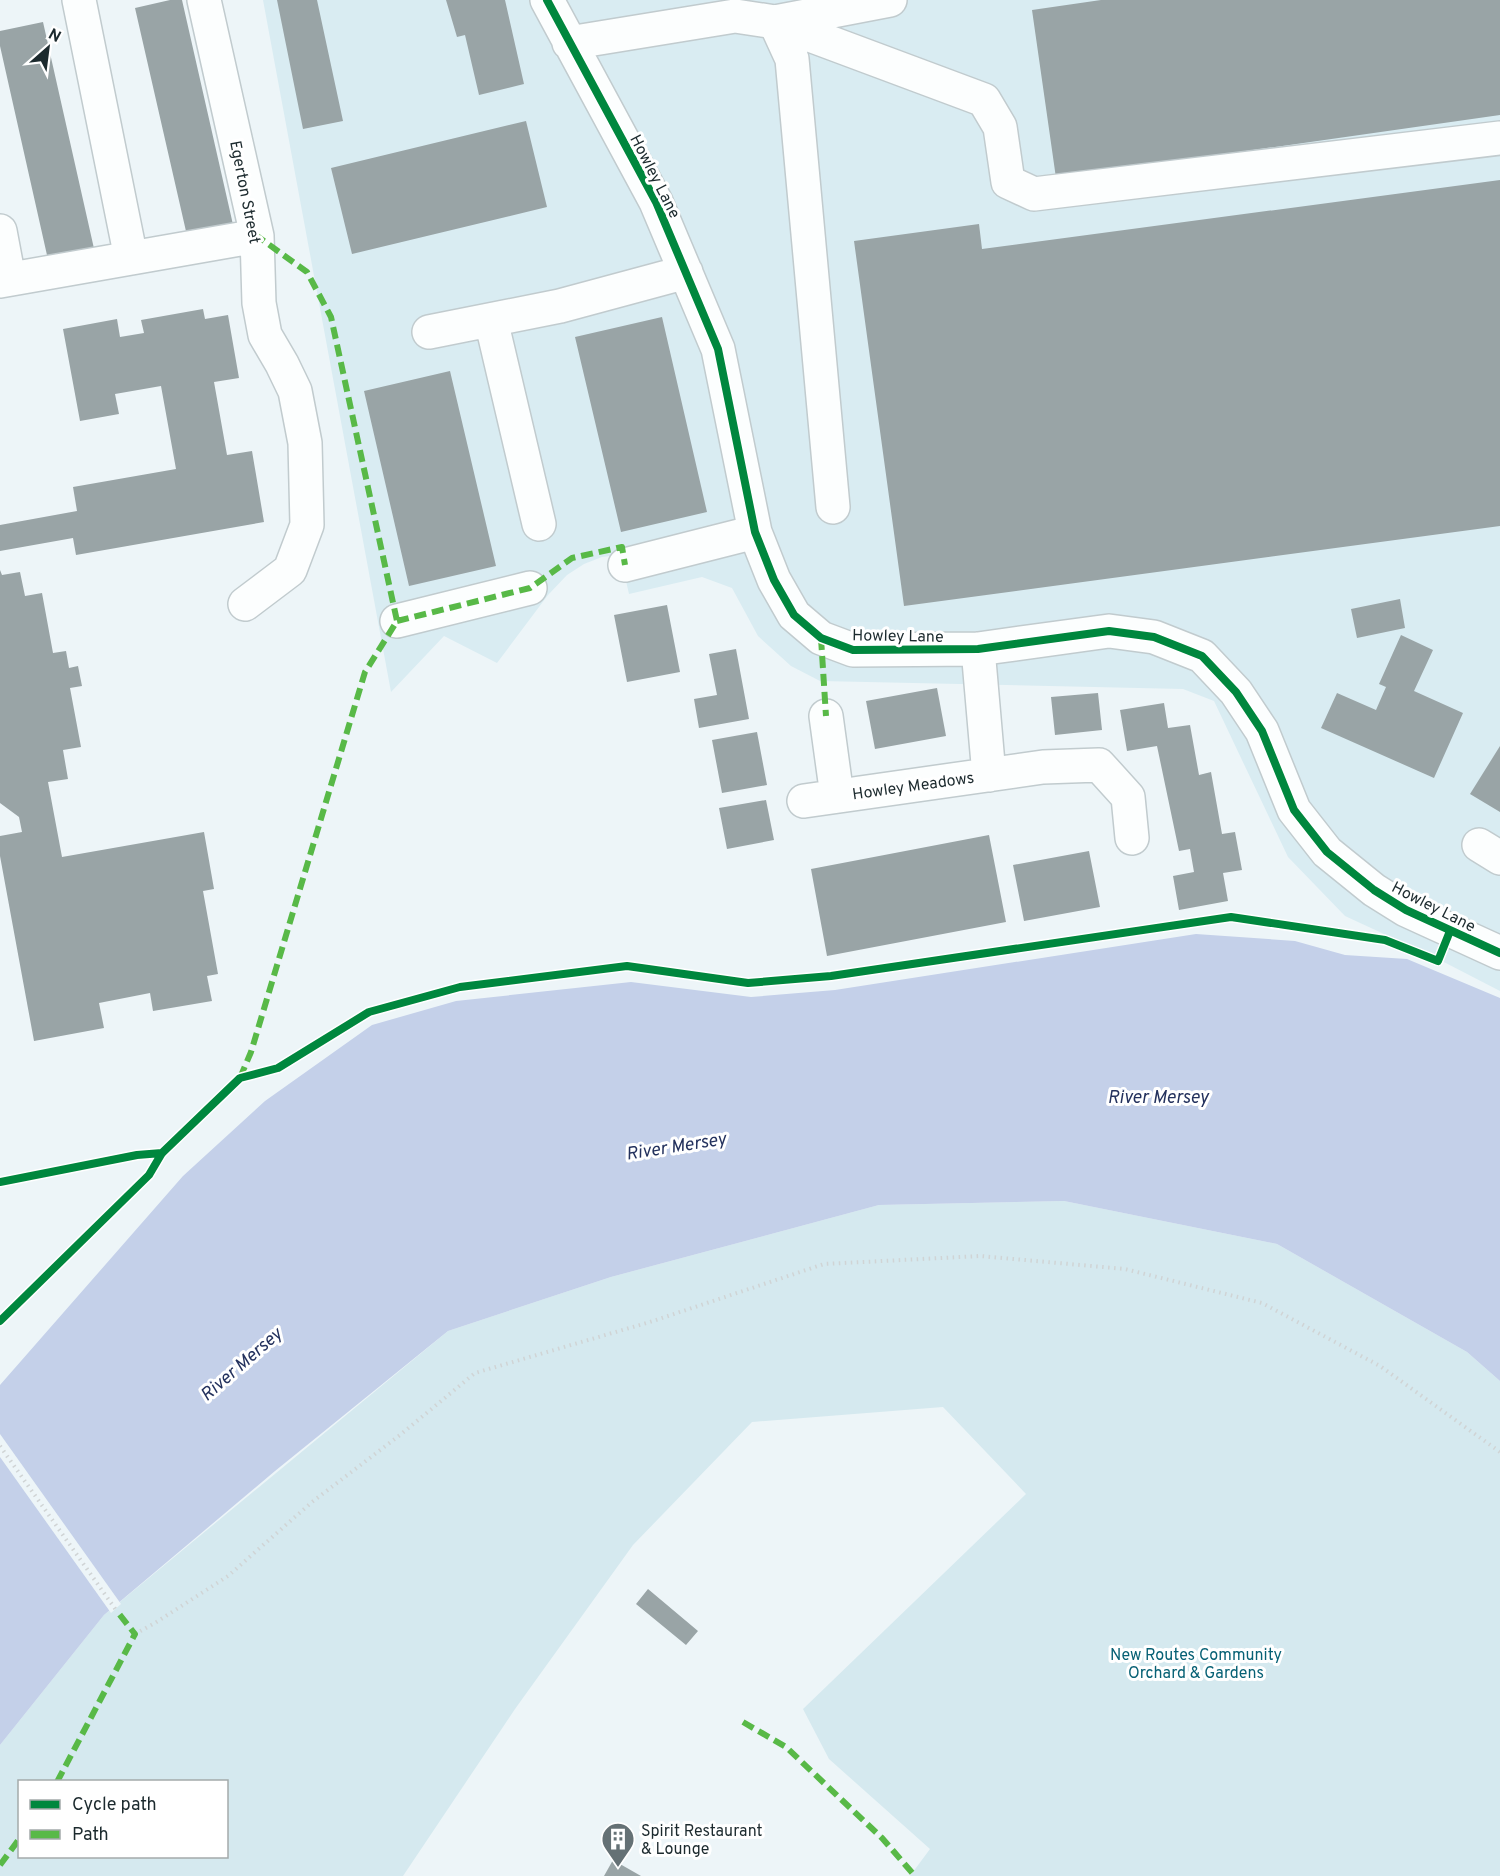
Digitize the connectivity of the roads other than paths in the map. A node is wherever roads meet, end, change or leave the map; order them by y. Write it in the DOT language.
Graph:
graph roads {
  1 [pos="79,0"];
  2 [pos="204,0"];
  3 [pos="547,0"];
  4 [pos="890,0"];
  5 [pos="775,22"];
  6 [pos="569,43"];
  7 [pos="1500,138"];
  8 [pos="0,231"];
  9 [pos="257,236"];
  10 [pos="131,258"];
  11 [pos="686,272"];
  12 [pos="5,280"];
  13 [pos="491,320"];
  14 [pos="429,332"];
  15 [pos="833,507"];
  16 [pos="539,524"];
  17 [pos="754,532"];
  18 [pos="625,565"];
  19 [pos="530,588"];
  20 [pos="245,604"];
  21 [pos="397,621"];
  22 [pos="978,649"];
  23 [pos="826,716"];
  24 [pos="989,775"];
  25 [pos="837,796"];
  26 [pos="804,801"];
  27 [pos="1132,838"];
  28 [pos="1500,953"];
  1 -- 10 [label="street"];
  2 -- 9 [label="street, Egerton Street"];
  3 -- 6 [label="street, Howley Lane"];
  4 -- 5 [label="street"];
  5 -- 6 [label="street"];
  5 -- 7 [label="street"];
  5 -- 15 [label="street"];
  6 -- 11 [label="street, Howley Lane"];
  8 -- 12 [label="street"];
  9 -- 10 [label="street"];
  9 -- 20 [label="street, Egerton Street"];
  10 -- 12 [label="street"];
  11 -- 13 [label="street"];
  11 -- 17 [label="street, Howley Lane"];
  13 -- 14 [label="street"];
  13 -- 16 [label="street"];
  17 -- 18 [label="street"];
  17 -- 22 [label="street, Howley Lane"];
  19 -- 21 [label="street"];
  22 -- 24 [label="street, Howley Meadows"];
  22 -- 28 [label="street, Howley Lane"];
  23 -- 25 [label="street, Howley Meadows"];
  24 -- 25 [label="street, Howley Meadows"];
  24 -- 27 [label="street, Howley Meadows"];
  25 -- 26 [label="street, Howley Meadows"];
}
